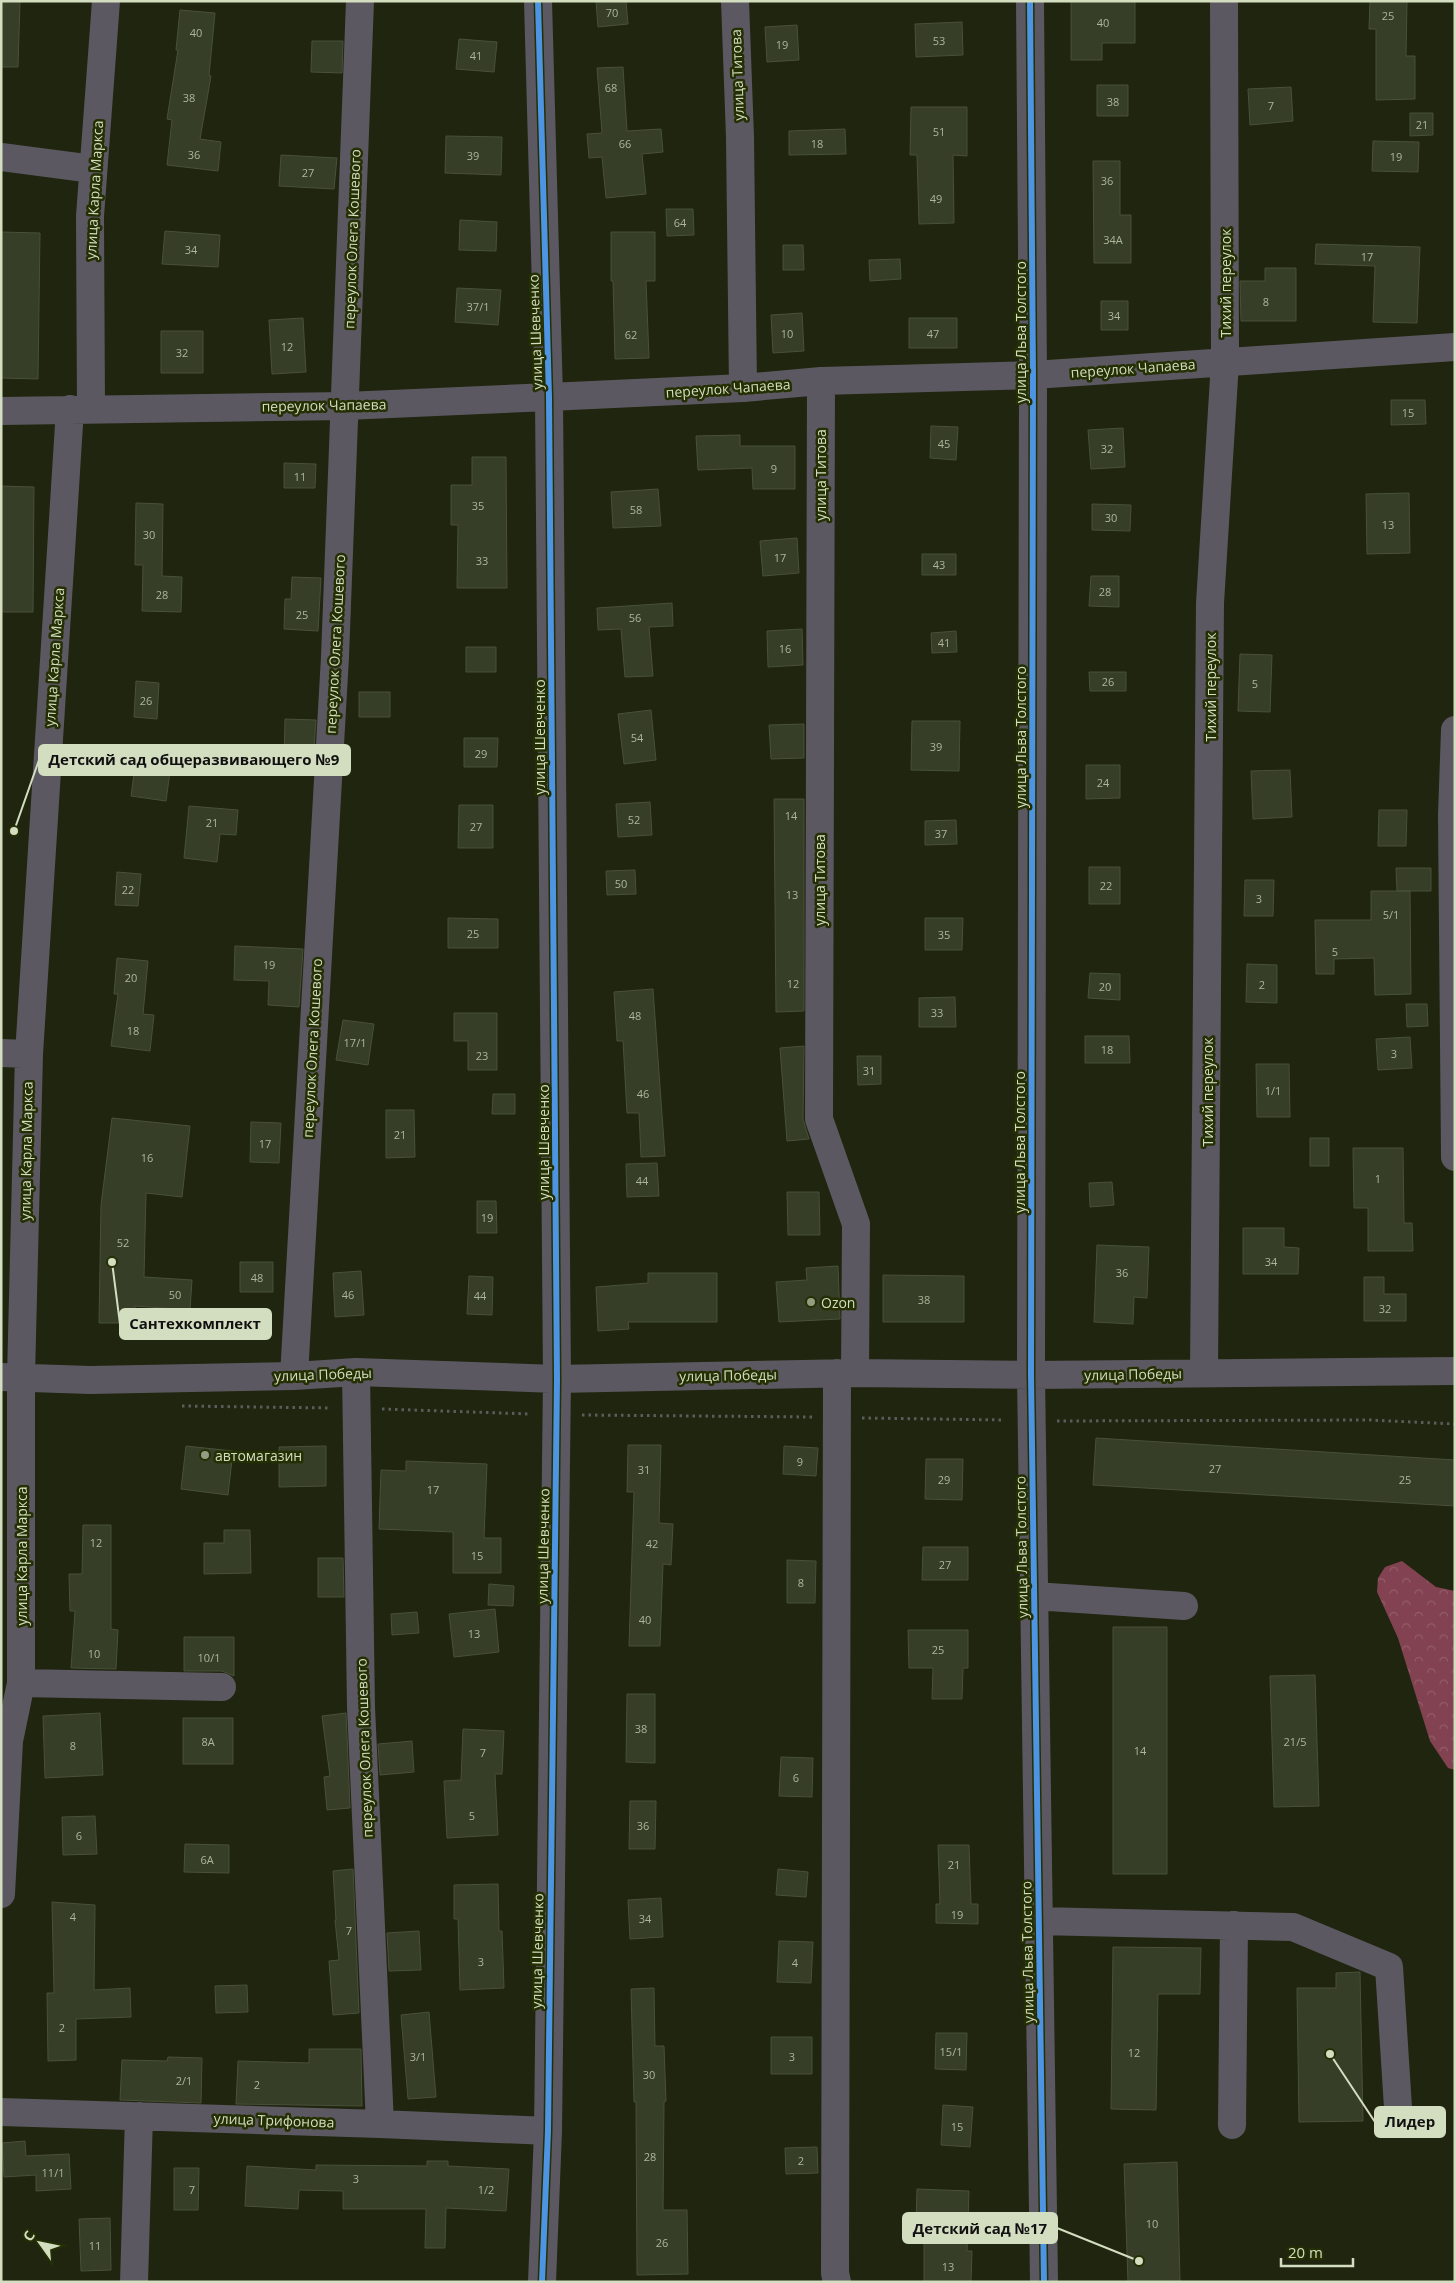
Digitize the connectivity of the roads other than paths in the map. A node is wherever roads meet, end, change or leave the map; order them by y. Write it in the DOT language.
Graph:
graph roads {
  1 [pos="106,1"];
  2 [pos="360,1"];
  3 [pos="538,1"];
  4 [pos="735,1"];
  5 [pos="1030,1"];
  6 [pos="1224,1"];
  7 [pos="1,157"];
  8 [pos="94,169"];
  9 [pos="1455,347"];
  10 [pos="1225,362"];
  11 [pos="1033,375"];
  12 [pos="821,381"];
  13 [pos="743,388"];
  14 [pos="549,397"];
  15 [pos="346,406"];
  16 [pos="80,409"];
  17 [pos="1,411"];
  18 [pos="1455,730"];
  19 [pos="1,1053"];
  20 [pos="28,1054"];
  21 [pos="1455,1157"];
  22 [pos="1455,1371"];
  23 [pos="356,1372"];
  24 [pos="846,1373"];
  25 [pos="1204,1373"];
  26 [pos="1031,1375"];
  27 [pos="294,1376"];
  28 [pos="11,1377"];
  29 [pos="557,1379"];
  30 [pos="1034,1596"];
  31 [pos="1184,1606"];
  32 [pos="21,1683"];
  33 [pos="222,1687"];
  34 [pos="5,1741"];
  35 [pos="1,1888"];
  36 [pos="1,1894"];
  37 [pos="1039,1922"];
  38 [pos="1234,1925"];
  39 [pos="1,2112"];
  40 [pos="139,2116"];
  41 [pos="1400,2122"];
  42 [pos="380,2124"];
  43 [pos="1232,2124"];
  44 [pos="548,2131"];
  45 [pos="134,2282"];
  46 [pos="542,2282"];
  47 [pos="837,2282"];
  48 [pos="1044,2282"];
  1 -- 8 [label="street, улица Карла Маркса"];
  2 -- 15 [label="street, переулок Олега Кошевого"];
  3 -- 14 [label="street, улица Шевченко"];
  4 -- 13 [label="street, улица Титова"];
  5 -- 11 [label="street, улица Льва Толстого"];
  6 -- 10 [label="street, Тихий переулок"];
  7 -- 8 [label="street"];
  8 -- 16 [label="street, улица Карла Маркса"];
  9 -- 10 [label="street, переулок Чапаева"];
  10 -- 11 [label="street, переулок Чапаева"];
  10 -- 25 [label="street, Тихий переулок"];
  11 -- 12 [label="street, переулок Чапаева"];
  11 -- 26 [label="street, улица Льва Толстого"];
  12 -- 13 [label="street, переулок Чапаева"];
  12 -- 24 [label="street, улица Титова"];
  13 -- 14 [label="street, переулок Чапаева"];
  14 -- 15 [label="street, переулок Чапаева"];
  14 -- 29 [label="street, улица Шевченко"];
  15 -- 16 [label="street, переулок Чапаева"];
  15 -- 27 [label="street, переулок Олега Кошевого"];
  16 -- 17 [label="street, переулок Чапаева"];
  16 -- 20 [label="street, улица Карла Маркса"];
  18 -- 21 [label="street"];
  19 -- 20 [label="street"];
  20 -- 28 [label="street, улица Карла Маркса"];
  22 -- 25 [label="street, улица Победы"];
  23 -- 27 [label="street, улица Победы"];
  23 -- 29 [label="street, улица Победы"];
  23 -- 42 [label="street, переулок Олега Кошевого"];
  24 -- 26 [label="street, улица Победы"];
  24 -- 29 [label="street, улица Победы"];
  24 -- 47 [label="street, улица Титова"];
  25 -- 26 [label="street, улица Победы"];
  26 -- 30 [label="street, улица Льва Толстого"];
  27 -- 28 [label="street, улица Победы"];
  28 -- 32 [label="street, улица Карла Маркса"];
  29 -- 44 [label="street, улица Шевченко"];
  30 -- 31 [label="street"];
  30 -- 37 [label="street, улица Льва Толстого"];
  32 -- 33 [label="street"];
  32 -- 34 [label="street, улица Карла Маркса"];
  34 -- 35 [label="street, улица Карла Маркса"];
  35 -- 36 [label="street, улица Карла Маркса"];
  37 -- 38 [label="street"];
  37 -- 48 [label="street, улица Льва Толстого"];
  38 -- 41 [label="street"];
  38 -- 43 [label="street"];
  39 -- 40 [label="street, улица Трифонова"];
  40 -- 42 [label="street, улица Трифонова"];
  40 -- 45 [label="street"];
  42 -- 44 [label="street, улица Трифонова"];
  44 -- 46 [label="street, улица Шевченко"];
}
